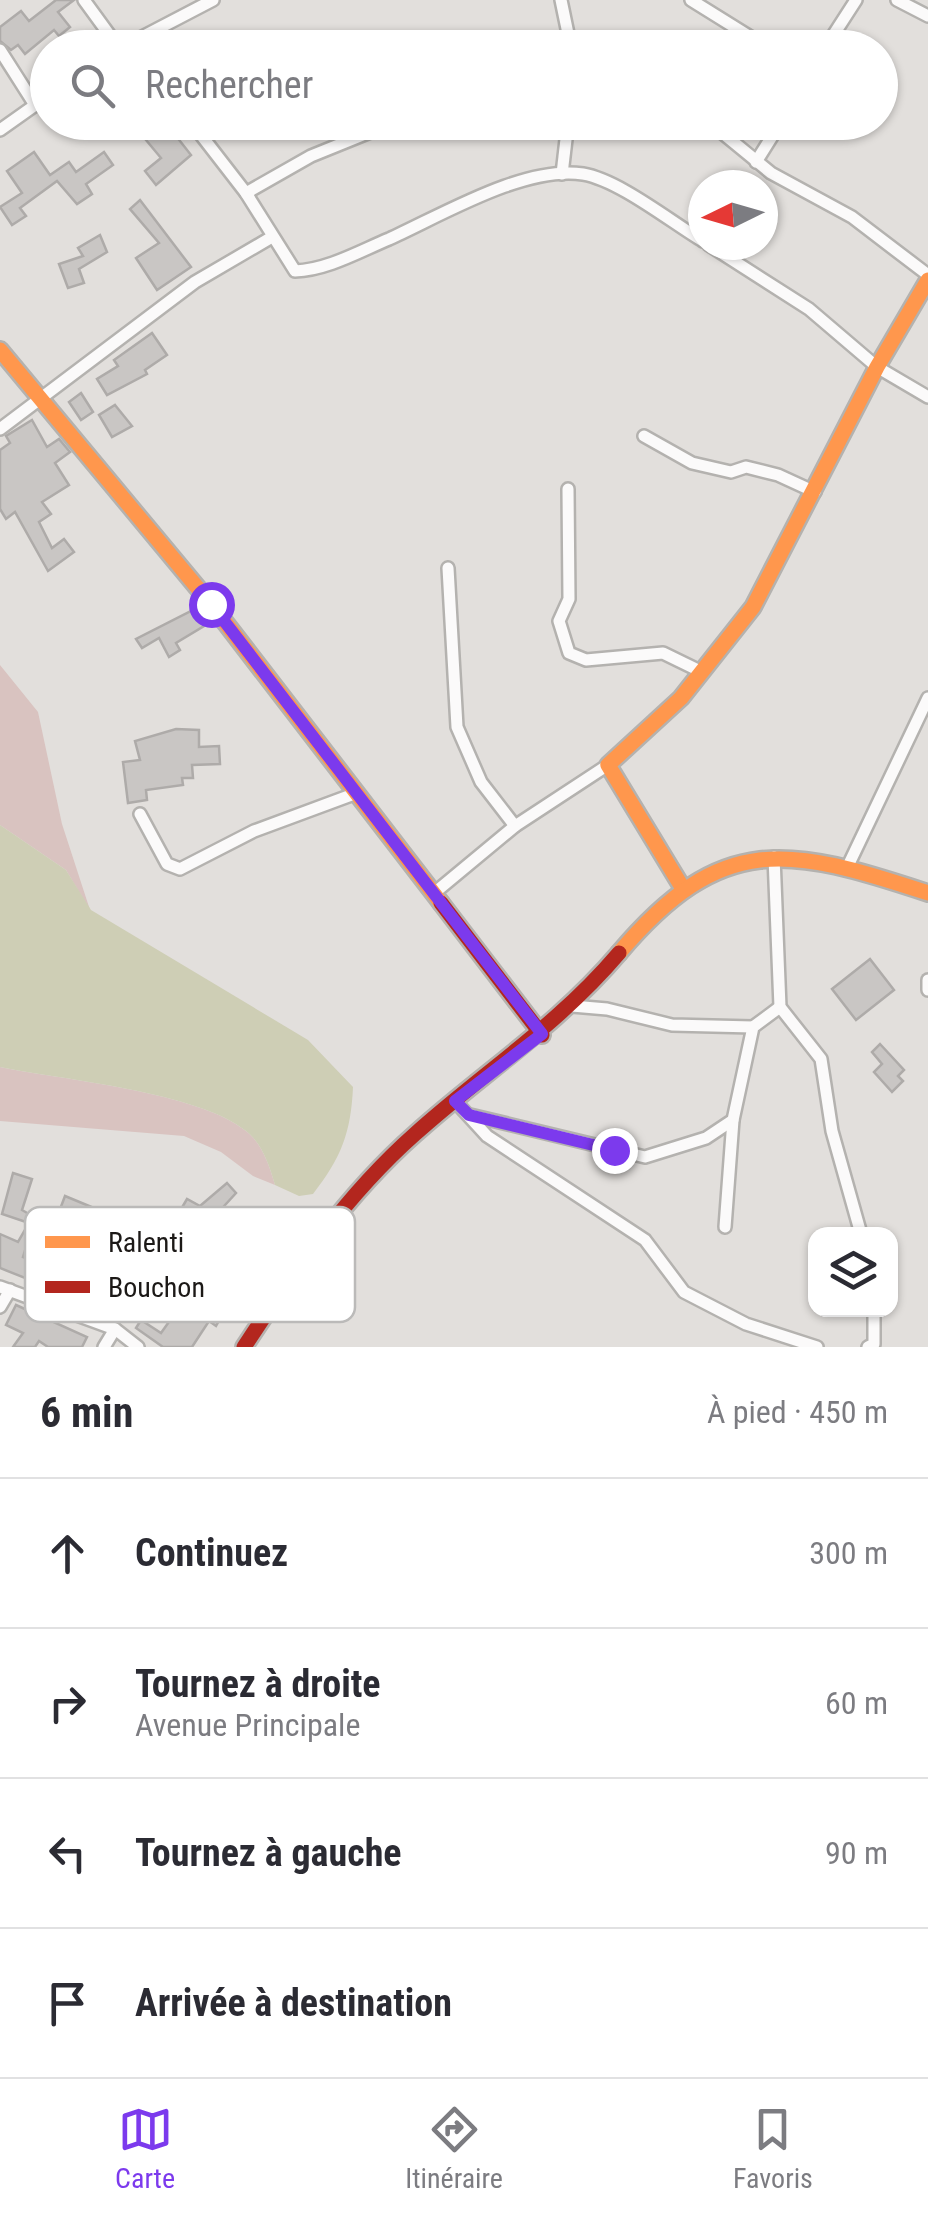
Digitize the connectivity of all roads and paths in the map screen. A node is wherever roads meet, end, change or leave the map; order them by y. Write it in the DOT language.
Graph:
graph roads {
  1 [pos="84,0"];
  2 [pos="213,0"];
  3 [pos="561,0"];
  4 [pos="692,0"];
  5 [pos="856,0"];
  6 [pos="897,0"];
  7 [pos="928,16"];
  8 [pos="106,30"];
  9 [pos="155,30"];
  10 [pos="567,30"];
  11 [pos="740,30"];
  12 [pos="837,30"];
  13 [pos="0,50"];
  14 [pos="30,97"];
  15 [pos="30,109"];
  16 [pos="0,130"];
  17 [pos="205,140"];
  18 [pos="351,140"];
  19 [pos="566,140"];
  20 [pos="730,140"];
  21 [pos="769,140"];
  22 [pos="756,162"];
  23 [pos="767,170"];
  24 [pos="562,174"];
  25 [pos="778,177"];
  26 [pos="246,194"];
  27 [pos="688,232"];
  28 [pos="272,237"];
  29 [pos="740,260"];
  30 [pos="928,278"];
  31 [pos="0,350"];
  32 [pos="877,366"];
  33 [pos="928,398"];
  34 [pos="42,400"];
  35 [pos="0,429"];
  36 [pos="644,436"];
  37 [pos="568,490"];
  38 [pos="815,492"];
  39 [pos="448,568"];
  40 [pos="702,672"];
  41 [pos="928,698"];
  42 [pos="608,765"];
  43 [pos="354,794"];
  44 [pos="140,814"];
  45 [pos="515,826"];
  46 [pos="774,858"];
  47 [pos="847,868"];
  48 [pos="682,887"];
  49 [pos="433,894"];
  50 [pos="928,894"];
  51 [pos="928,980"];
  52 [pos="928,990"];
  53 [pos="572,1006"];
  54 [pos="780,1007"];
  55 [pos="753,1027"];
  56 [pos="542,1034"];
  57 [pos="455,1101"];
  58 [pos="469,1115"];
  59 [pos="733,1120"];
  60 [pos="348,1207"];
  61 [pos="724,1227"];
  62 [pos="859,1227"];
  63 [pos="5,1289"];
  64 [pos="0,1307"];
  65 [pos="875,1317"];
  66 [pos="97,1322"];
  67 [pos="260,1322"];
  68 [pos="116,1329"];
  69 [pos="104,1347"];
  70 [pos="138,1347"];
  71 [pos="244,1347"];
  72 [pos="817,1347"];
  73 [pos="868,1347"];
  1 -- 8 [label="street"];
  2 -- 9 [label="street"];
  3 -- 10 [label="street"];
  4 -- 11 [label="street"];
  5 -- 12 [label="street"];
  6 -- 7 [label="street"];
  13 -- 14 [label="street"];
  15 -- 16 [label="street"];
  17 -- 26 [label="street"];
  18 -- 26 [label="street"];
  19 -- 24 [label="street"];
  20 -- 22 [label="street"];
  21 -- 22 [label="street"];
  22 -- 23 [label="street"];
  24 -- 27 [label="street"];
  24 -- 28 [label="street"];
  25 -- 30 [label="street"];
  26 -- 28 [label="street"];
  28 -- 34 [label="street"];
  29 -- 32 [label="street"];
  30 -- 32 [label="street"];
  31 -- 34 [label="street"];
  32 -- 33 [label="street"];
  32 -- 38 [label="street"];
  34 -- 35 [label="street"];
  34 -- 43 [label="street"];
  36 -- 38 [label="street"];
  37 -- 40 [label="street"];
  38 -- 40 [label="street"];
  39 -- 45 [label="street"];
  40 -- 42 [label="street"];
  41 -- 47 [label="street"];
  42 -- 45 [label="street"];
  42 -- 48 [label="street"];
  43 -- 44 [label="street"];
  43 -- 49 [label="street"];
  45 -- 49 [label="street"];
  46 -- 47 [label="street"];
  46 -- 48 [label="street"];
  46 -- 54 [label="street"];
  47 -- 50 [label="street"];
  48 -- 53 [label="street"];
  49 -- 56 [label="street"];
  51 -- 52 [label="street"];
  53 -- 55 [label="street"];
  53 -- 56 [label="street"];
  54 -- 55 [label="street"];
  54 -- 62 [label="street"];
  55 -- 59 [label="street"];
  56 -- 57 [label="street"];
  57 -- 58 [label="street"];
  57 -- 60 [label="street"];
  58 -- 59 [label="street"];
  58 -- 72 [label="street"];
  59 -- 61 [label="street"];
  63 -- 64 [label="street"];
  65 -- 73 [label="street"];
  66 -- 68 [label="street"];
  67 -- 71 [label="street"];
  68 -- 69 [label="street"];
  68 -- 70 [label="street"];
}
